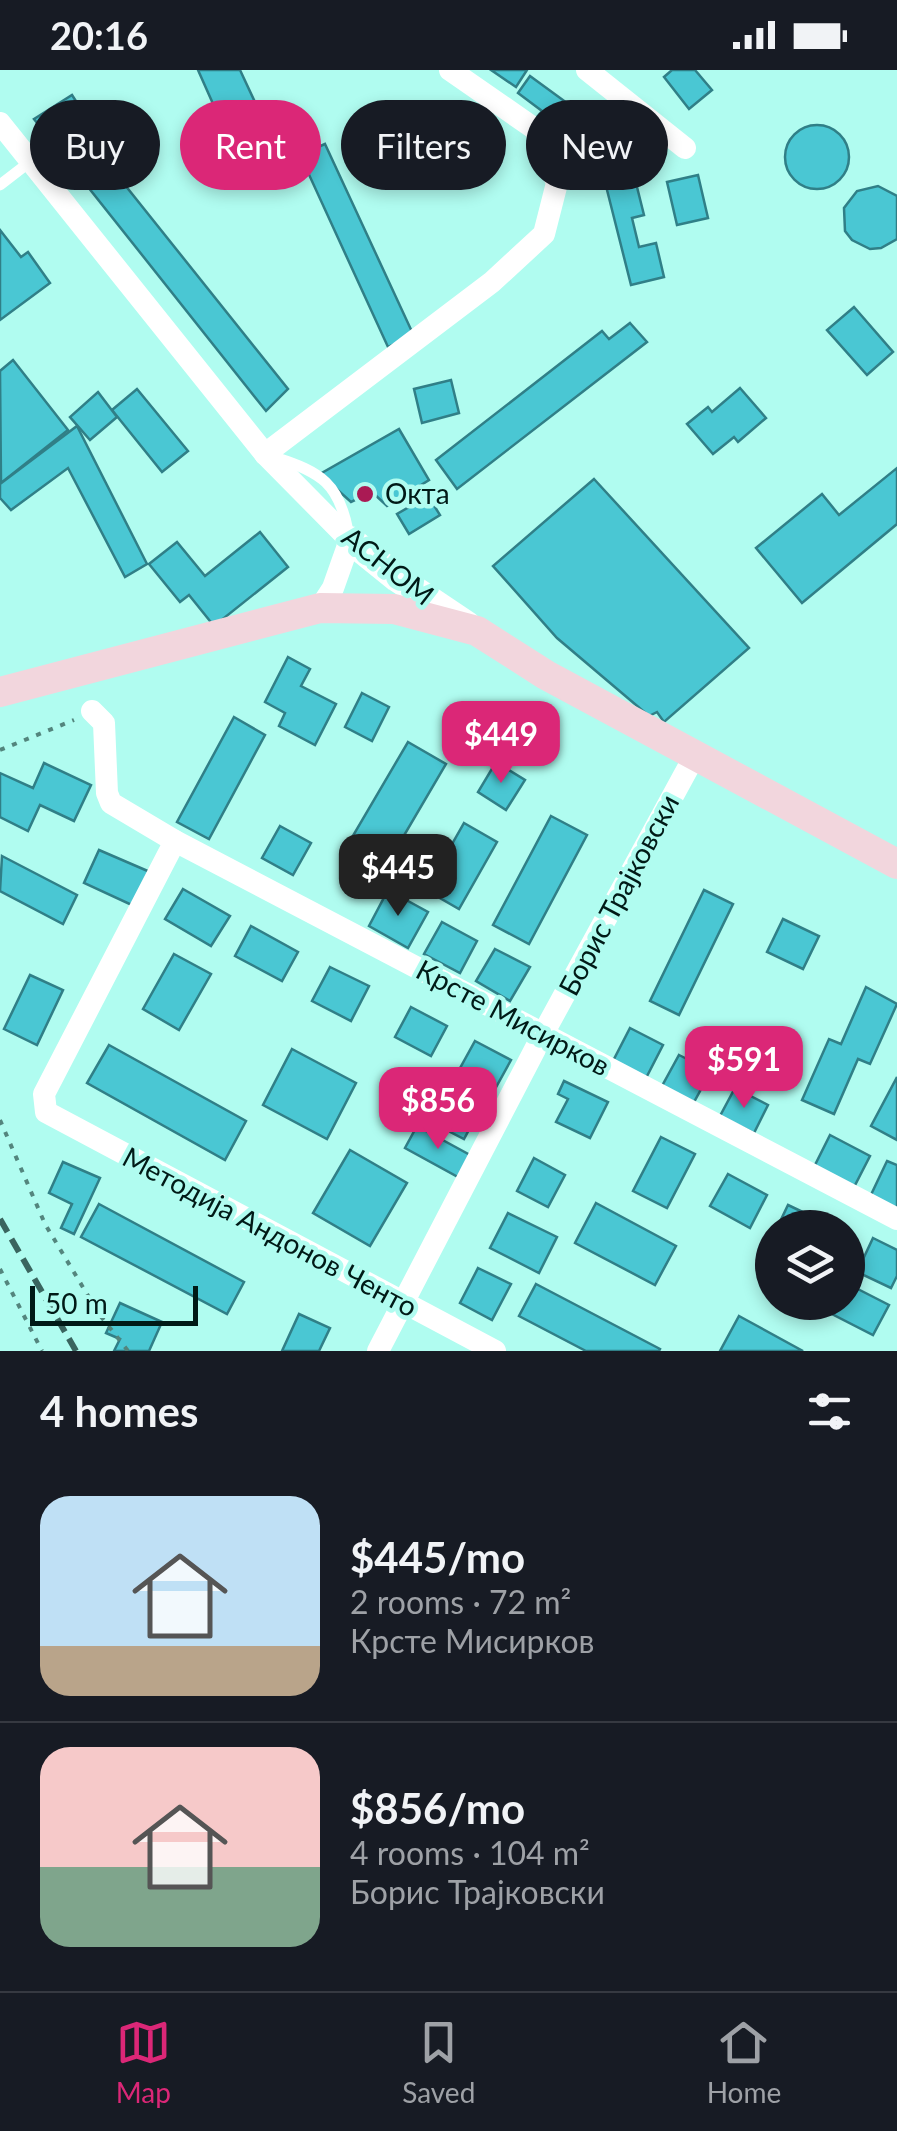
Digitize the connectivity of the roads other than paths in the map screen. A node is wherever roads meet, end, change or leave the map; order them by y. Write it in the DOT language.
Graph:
graph roads {
  1 [pos="450,70"];
  2 [pos="587,70"];
  3 [pos="0,123"];
  4 [pos="684,148"];
  5 [pos="30,160"];
  6 [pos="30,162"];
  7 [pos="0,185"];
  8 [pos="54,190"];
  9 [pos="265,454"];
  10 [pos="350,540"];
  11 [pos="320,608"];
  12 [pos="477,631"];
  13 [pos="0,692"];
  14 [pos="92,712"];
  15 [pos="694,757"];
  16 [pos="175,841"];
  17 [pos="897,864"];
  18 [pos="544,1034"];
  19 [pos="897,1219"];
  20 [pos="402,1303"];
  21 [pos="378,1351"];
  22 [pos="495,1351"];
  1 -- 9 [label="street"];
  2 -- 4 [label="street"];
  3 -- 5 [label="street, АСНОМ"];
  6 -- 7 [label="lane"];
  8 -- 9 [label="street, АСНОМ"];
  9 -- 10 [label="street, АСНОМ"];
  10 -- 11 [label="street"];
  10 -- 12 [label="street, АСНОМ"];
  11 -- 12 [label="main road"];
  11 -- 13 [label="main road"];
  12 -- 15 [label="main road, АСНОМ"];
  14 -- 16 [label="street, Крсте Мисирков"];
  15 -- 17 [label="main road, АСНОМ"];
  15 -- 18 [label="street, Борис Трајковски"];
  16 -- 18 [label="street, Крсте Мисирков"];
  16 -- 20 [label="street, Методија Андонов Ченто"];
  18 -- 19 [label="street, Крсте Мисирков"];
  18 -- 20 [label="street, Борис Трајковски"];
  20 -- 21 [label="street, Борис Трајковски"];
  20 -- 22 [label="street, Методија Андонов Ченто"];
}
